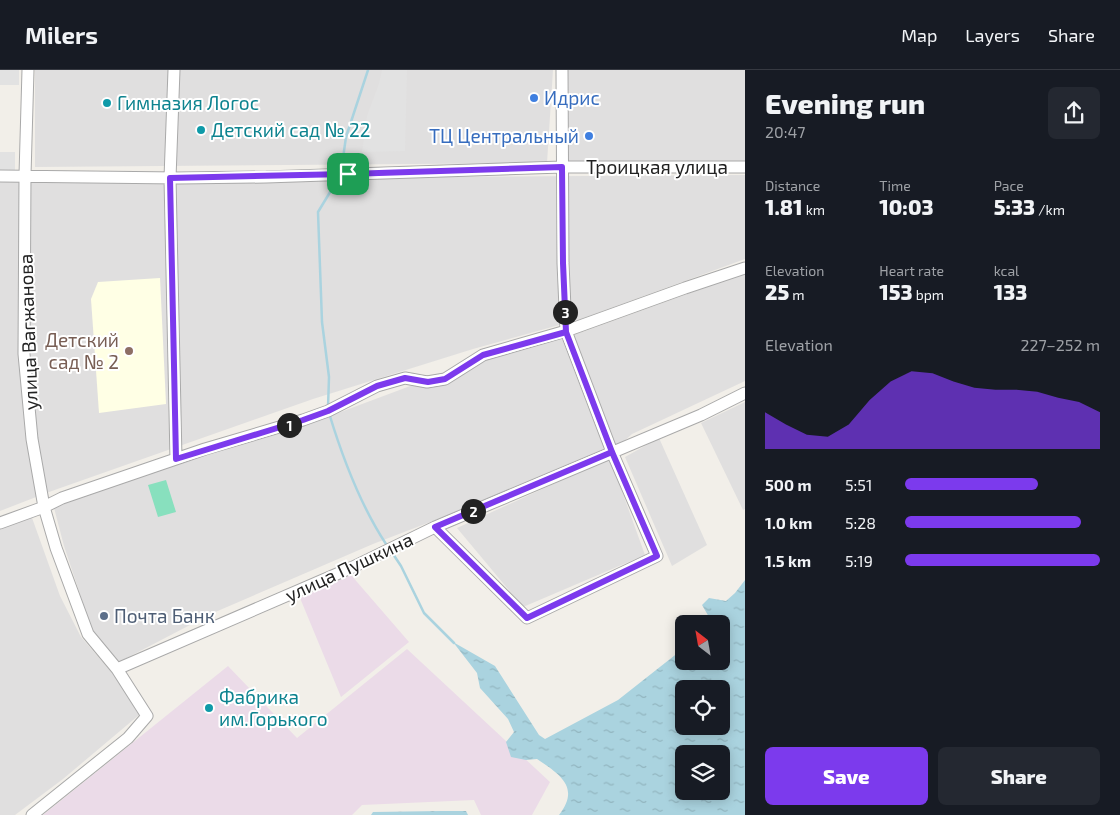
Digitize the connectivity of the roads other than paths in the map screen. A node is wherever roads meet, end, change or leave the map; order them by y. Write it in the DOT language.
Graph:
graph roads {
  1 [pos="28,70"];
  2 [pos="174,70"];
  3 [pos="562,70"];
  4 [pos="562,167"];
  5 [pos="745,167"];
  6 [pos="25,175"];
  7 [pos="0,176"];
  8 [pos="170,178"];
  9 [pos="745,268"];
  10 [pos="566,332"];
  11 [pos="745,393"];
  12 [pos="612,452"];
  13 [pos="176,459"];
  14 [pos="44,507"];
  15 [pos="0,523"];
  16 [pos="435,527"];
  17 [pos="117,669"];
  18 [pos="32,815"];
  1 -- 6 [label="street, улица Вагжанова"];
  2 -- 8 [label="street"];
  3 -- 4 [label="street"];
  4 -- 5 [label="street, Троицкая улица"];
  4 -- 8 [label="street, Троицкая улица"];
  4 -- 10 [label="street"];
  6 -- 7 [label="street, Троицкая улица"];
  6 -- 8 [label="street, Троицкая улица"];
  6 -- 14 [label="street, улица Вагжанова"];
  8 -- 13 [label="street"];
  9 -- 10 [label="street"];
  10 -- 12 [label="street"];
  10 -- 13 [label="street"];
  11 -- 12 [label="street, улица Пушкина"];
  12 -- 16 [label="street, улица Пушкина"];
  12 -- 16 [label="street"];
  13 -- 14 [label="street"];
  14 -- 15 [label="street"];
  14 -- 17 [label="street, улица Вагжанова"];
  16 -- 17 [label="street, улица Пушкина"];
  17 -- 18 [label="street, улица Вагжанова"];
}
